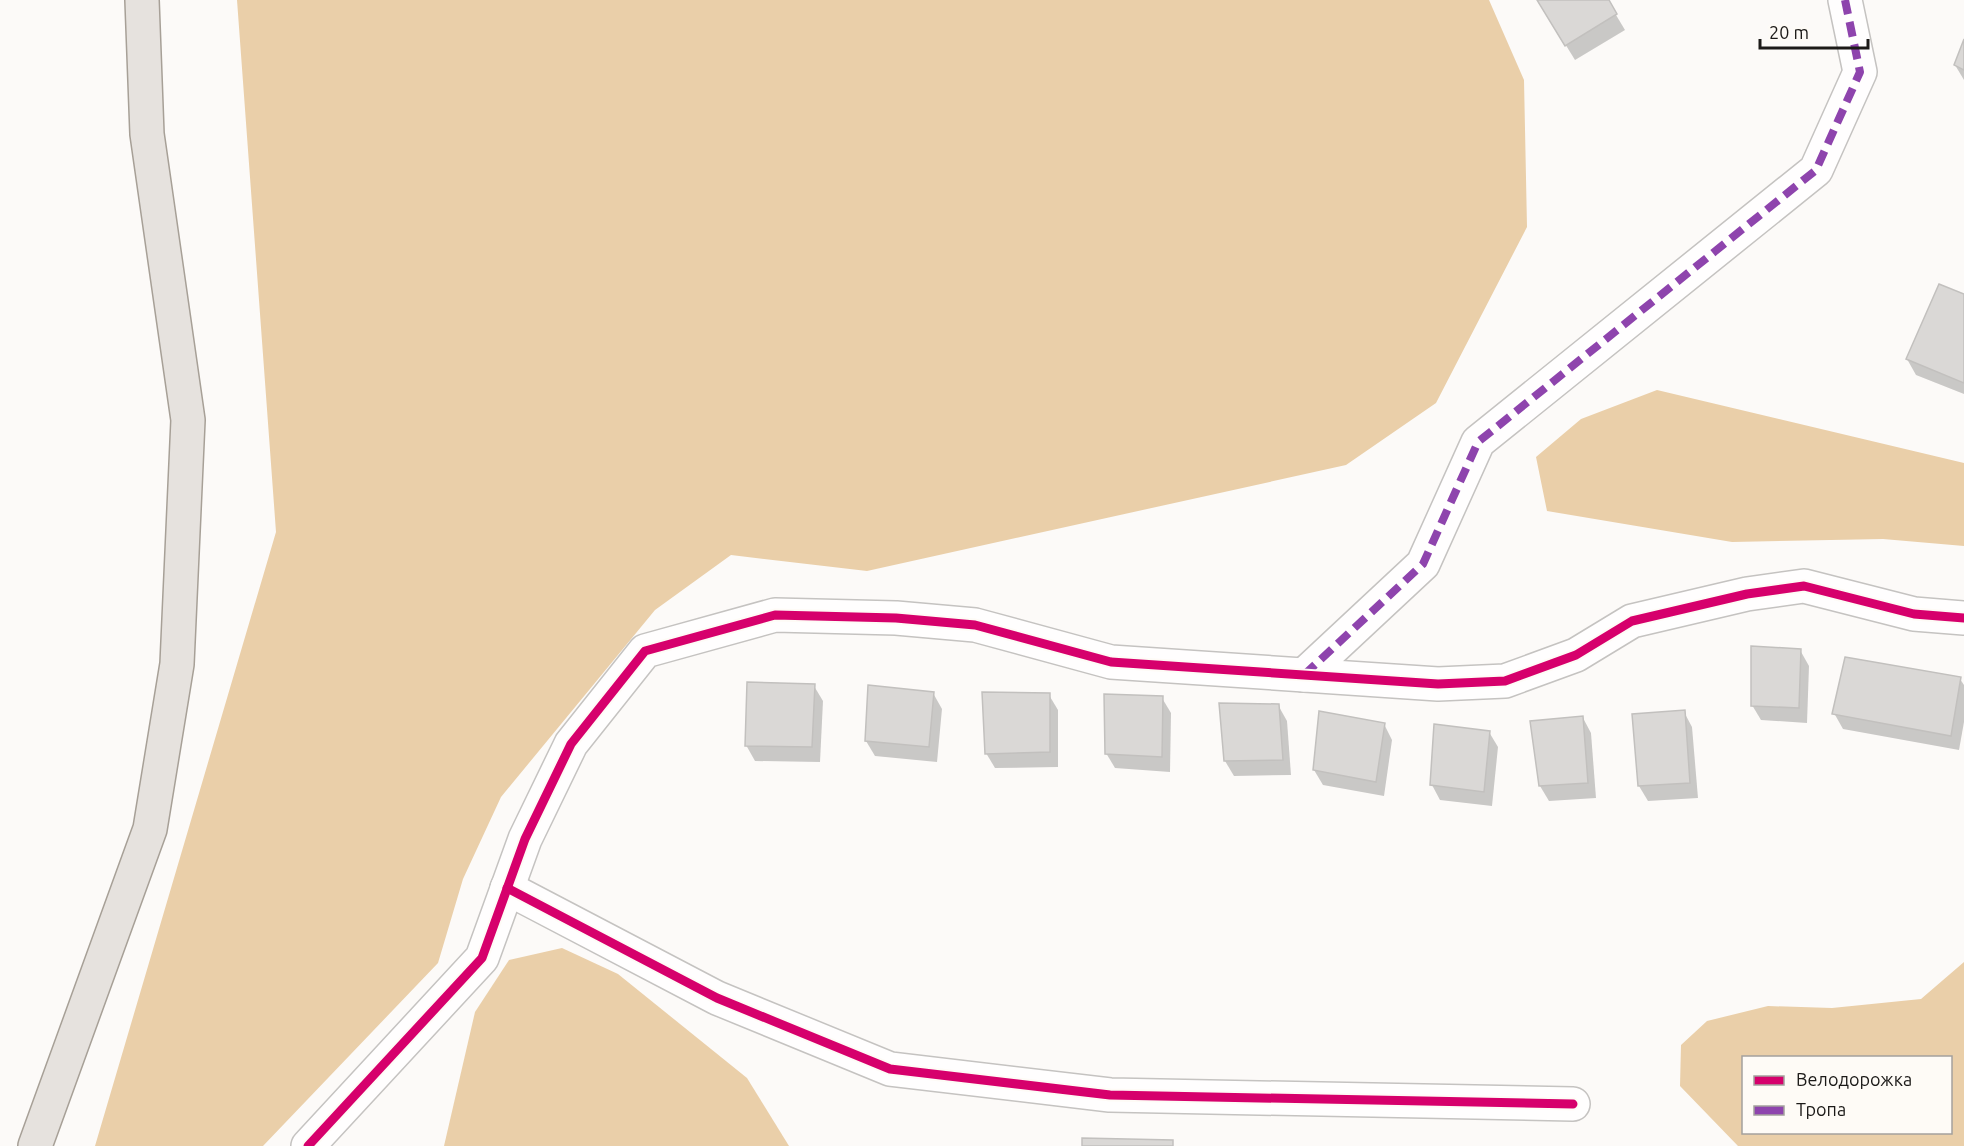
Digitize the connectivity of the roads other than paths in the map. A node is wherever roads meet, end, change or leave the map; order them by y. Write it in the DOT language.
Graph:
graph roads {
  1 [pos="142,0"];
  2 [pos="1845,0"];
  3 [pos="1964,618"];
  4 [pos="1304,675"];
  5 [pos="507,888"];
  6 [pos="1573,1104"];
  7 [pos="35,1146"];
  8 [pos="308,1146"];
  1 -- 7 [label="main road"];
  2 -- 4 [label="street"];
  3 -- 4 [label="street"];
  4 -- 5 [label="street"];
  5 -- 6 [label="street"];
  5 -- 8 [label="street"];
}
